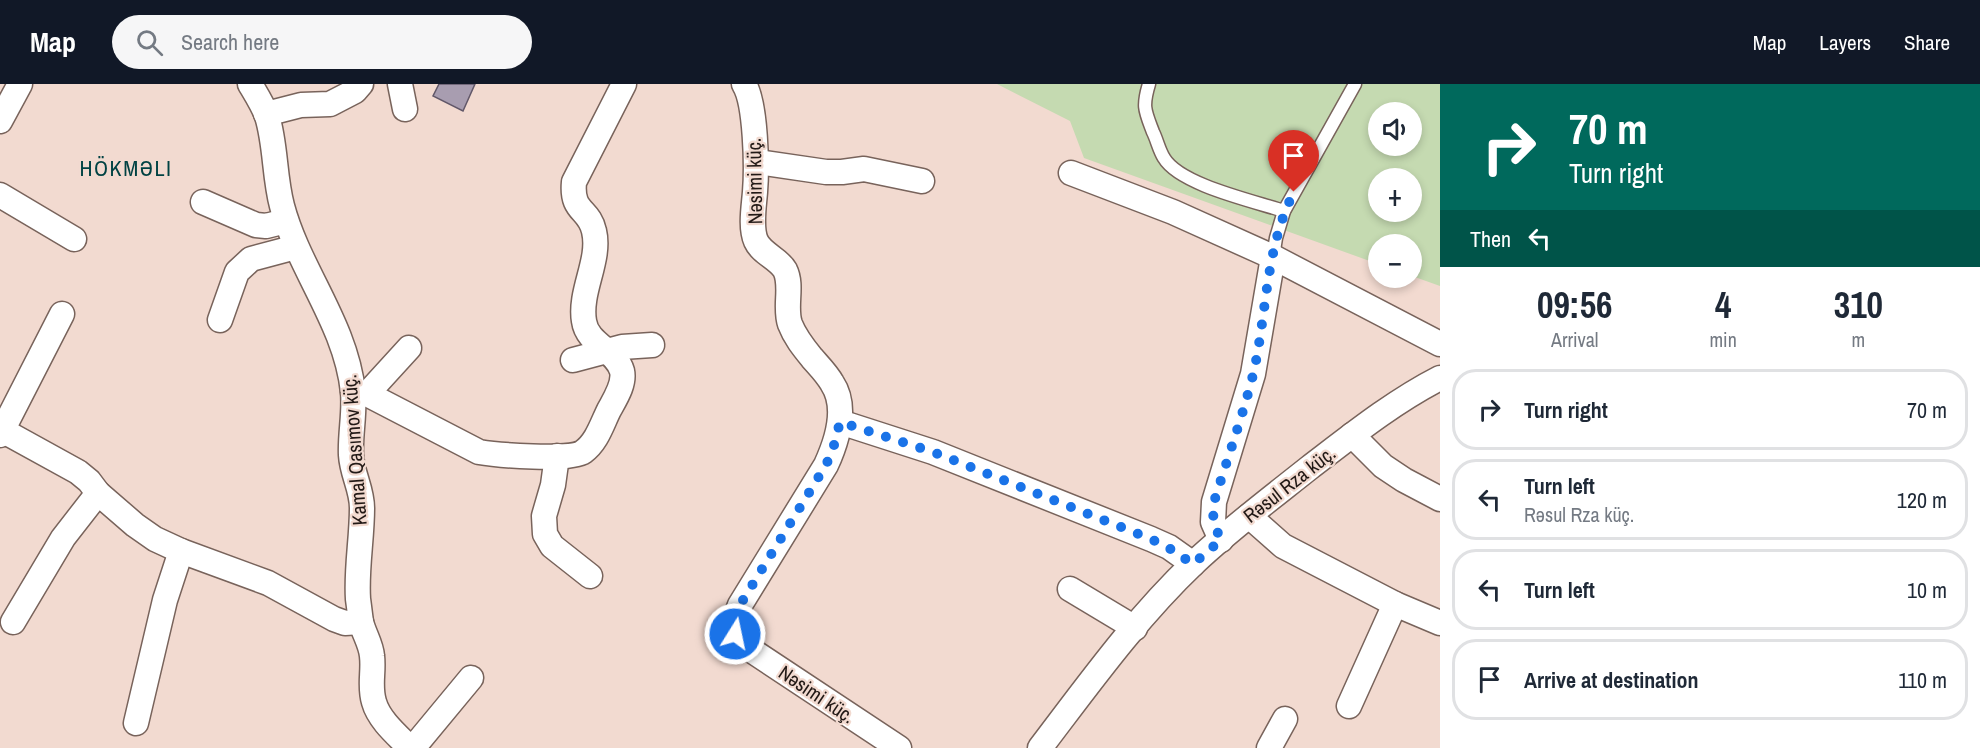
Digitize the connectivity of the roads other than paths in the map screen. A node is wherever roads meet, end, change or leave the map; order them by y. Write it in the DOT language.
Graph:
graph roads {
  1 [pos="20,84"];
  2 [pos="250,84"];
  3 [pos="361,84"];
  4 [pos="400,84"];
  5 [pos="624,84"];
  6 [pos="744,84"];
  7 [pos="1149,84"];
  8 [pos="1354,84"];
  9 [pos="405,109"];
  10 [pos="266,114"];
  11 [pos="0,121"];
  12 [pos="757,162"];
  13 [pos="1071,173"];
  14 [pos="922,181"];
  15 [pos="0,195"];
  16 [pos="203,202"];
  17 [pos="1284,211"];
  18 [pos="286,221"];
  19 [pos="74,239"];
  20 [pos="296,247"];
  21 [pos="1273,256"];
  22 [pos="62,314"];
  23 [pos="220,320"];
  24 [pos="1440,344"];
  25 [pos="652,345"];
  26 [pos="410,348"];
  27 [pos="606,351"];
  28 [pos="573,360"];
  29 [pos="1440,378"];
  30 [pos="360,393"];
  31 [pos="840,422"];
  32 [pos="1,431"];
  33 [pos="1352,435"];
  34 [pos="557,456"];
  35 [pos="98,494"];
  36 [pos="1440,500"];
  37 [pos="1249,516"];
  38 [pos="1221,540"];
  39 [pos="182,551"];
  40 [pos="1193,564"];
  41 [pos="590,576"];
  42 [pos="1070,589"];
  43 [pos="1395,604"];
  44 [pos="13,622"];
  45 [pos="361,622"];
  46 [pos="1440,623"];
  47 [pos="1135,628"];
  48 [pos="471,678"];
  49 [pos="1349,706"];
  50 [pos="1285,719"];
  51 [pos="136,723"];
  52 [pos="411,748"];
  53 [pos="899,748"];
  54 [pos="1040,748"];
  55 [pos="1269,748"];
  1 -- 11 [label="street"];
  2 -- 10 [label="street, Kamal Qasımov küç."];
  3 -- 10 [label="street"];
  4 -- 9 [label="street"];
  5 -- 27 [label="street"];
  6 -- 12 [label="street, Nəsimi küç."];
  7 -- 17 [label="lane"];
  8 -- 17 [label="lane"];
  10 -- 18 [label="street, Kamal Qasımov küç."];
  12 -- 14 [label="street"];
  12 -- 31 [label="street, Nəsimi küç."];
  13 -- 21 [label="street"];
  15 -- 19 [label="street"];
  16 -- 18 [label="street"];
  17 -- 21 [label="lane"];
  18 -- 20 [label="street, Kamal Qasımov küç."];
  20 -- 23 [label="street"];
  20 -- 30 [label="street, Kamal Qasımov küç."];
  21 -- 24 [label="street"];
  21 -- 38 [label="street"];
  22 -- 32 [label="street"];
  25 -- 27 [label="street"];
  26 -- 30 [label="street"];
  27 -- 28 [label="street"];
  27 -- 34 [label="street"];
  29 -- 33 [label="street, Rəsul Rza küç."];
  30 -- 34 [label="street"];
  30 -- 45 [label="street, Kamal Qasımov küç."];
  31 -- 40 [label="street"];
  31 -- 53 [label="street, Nəsimi küç."];
  32 -- 35 [label="street"];
  33 -- 36 [label="street"];
  33 -- 37 [label="street, Rəsul Rza küç."];
  34 -- 41 [label="street"];
  35 -- 39 [label="street"];
  35 -- 44 [label="street"];
  37 -- 38 [label="street, Rəsul Rza küç."];
  37 -- 43 [label="street"];
  38 -- 40 [label="street, Rəsul Rza küç."];
  39 -- 45 [label="street"];
  39 -- 51 [label="street"];
  40 -- 47 [label="street, Rəsul Rza küç."];
  42 -- 47 [label="street"];
  43 -- 46 [label="street"];
  43 -- 49 [label="street"];
  45 -- 52 [label="street, Kamal Qasımov küç."];
  47 -- 54 [label="street, Rəsul Rza küç."];
  48 -- 52 [label="street"];
  50 -- 55 [label="street"];
}
